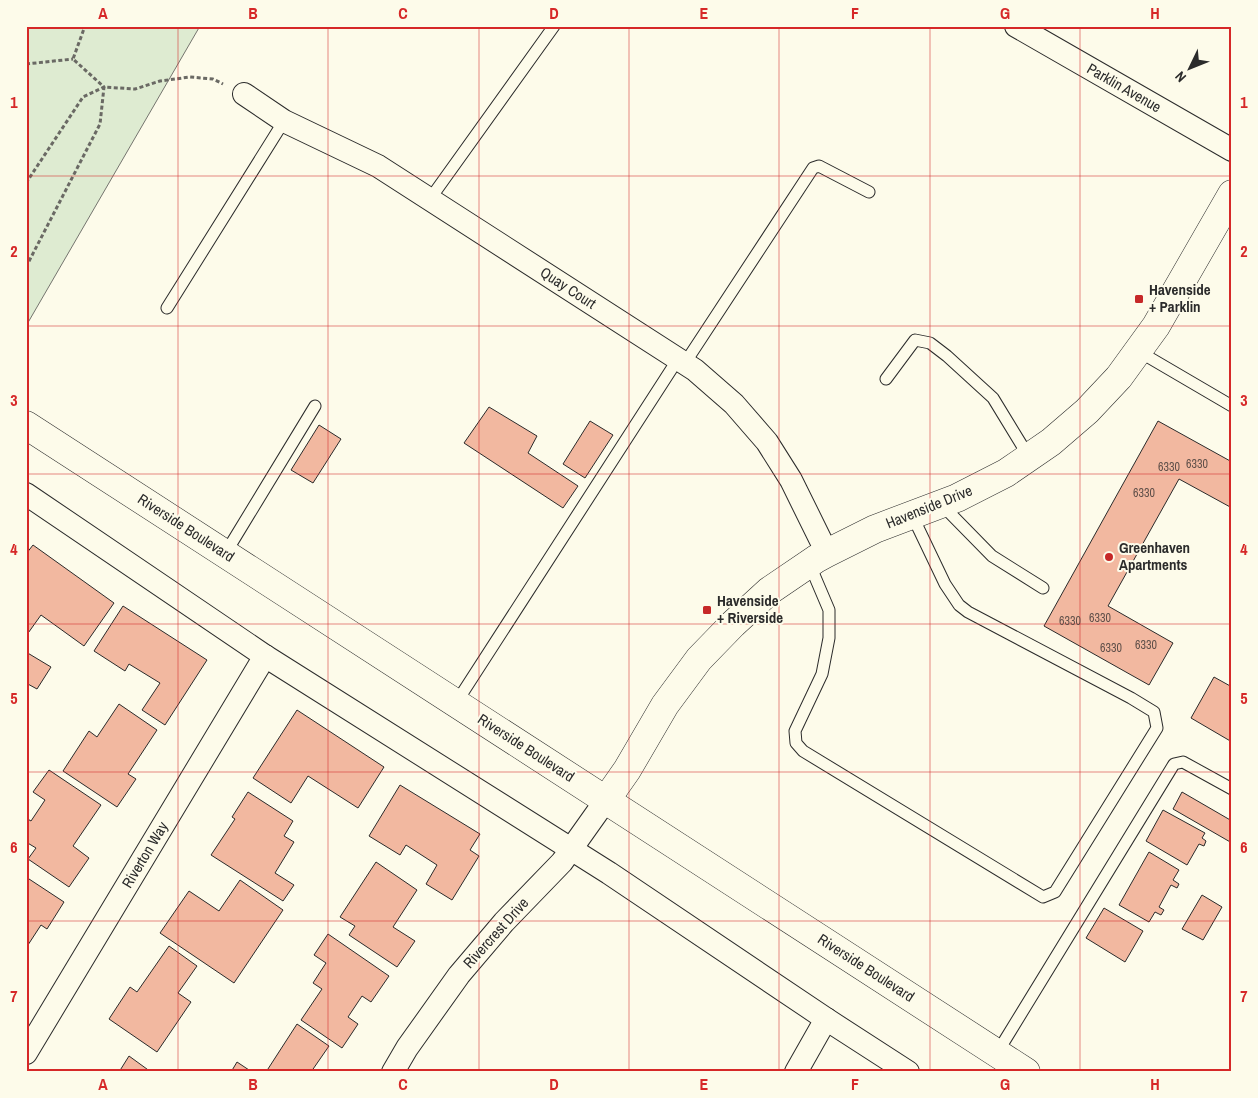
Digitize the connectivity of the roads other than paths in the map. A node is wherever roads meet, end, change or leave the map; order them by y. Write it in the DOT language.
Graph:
graph roads {
  1 [pos="554,26"];
  2 [pos="1016,26"];
  3 [pos="244,94"];
  4 [pos="284,121"];
  5 [pos="1232,150"];
  6 [pos="869,192"];
  7 [pos="1232,194"];
  8 [pos="430,199"];
  9 [pos="167,308"];
  10 [pos="1138,351"];
  11 [pos="681,361"];
  12 [pos="886,379"];
  13 [pos="315,406"];
  14 [pos="1232,406"];
  15 [pos="28,432"];
  16 [pos="1029,457"];
  17 [pos="26,494"];
  18 [pos="941,504"];
  19 [pos="912,515"];
  20 [pos="225,554"];
  21 [pos="818,558"];
  22 [pos="1043,588"];
  23 [pos="264,656"];
  24 [pos="456,703"];
  25 [pos="1232,789"];
  26 [pos="606,800"];
  27 [pos="571,850"];
  28 [pos="826,1019"];
  29 [pos="997,1053"];
  30 [pos="26,1054"];
  31 [pos="393,1072"];
  32 [pos="796,1072"];
  33 [pos="908,1072"];
  34 [pos="1026,1072"];
  1 -- 8 [label="lane"];
  2 -- 5 [label="street, Parklin Avenue"];
  3 -- 4 [label="street, Quay Court"];
  4 -- 8 [label="street, Quay Court"];
  4 -- 9 [label="lane"];
  6 -- 11 [label="lane"];
  7 -- 10 [label="main road, Havenside Drive"];
  8 -- 11 [label="street, Quay Court"];
  10 -- 14 [label="lane"];
  10 -- 16 [label="main road, Havenside Drive"];
  11 -- 21 [label="street, Quay Court"];
  11 -- 24 [label="lane"];
  12 -- 16 [label="lane"];
  13 -- 20 [label="lane"];
  15 -- 20 [label="main road, Riverside Boulevard"];
  16 -- 18 [label="main road, Havenside Drive"];
  17 -- 23 [label="street"];
  18 -- 19 [label="main road, Havenside Drive"];
  18 -- 22 [label="lane"];
  19 -- 21 [label="main road, Havenside Drive"];
  19 -- 21 [label="lane"];
  20 -- 24 [label="main road, Riverside Boulevard"];
  21 -- 26 [label="main road, Havenside Drive"];
  23 -- 27 [label="street"];
  23 -- 30 [label="street, Riverton Way"];
  24 -- 26 [label="main road, Riverside Boulevard"];
  25 -- 29 [label="lane"];
  26 -- 27 [label="street, Rivercrest Drive"];
  26 -- 29 [label="main road, Riverside Boulevard"];
  27 -- 28 [label="street"];
  27 -- 31 [label="street, Rivercrest Drive"];
  28 -- 32 [label="street"];
  28 -- 33 [label="street"];
  29 -- 34 [label="main road, Riverside Boulevard"];
}
